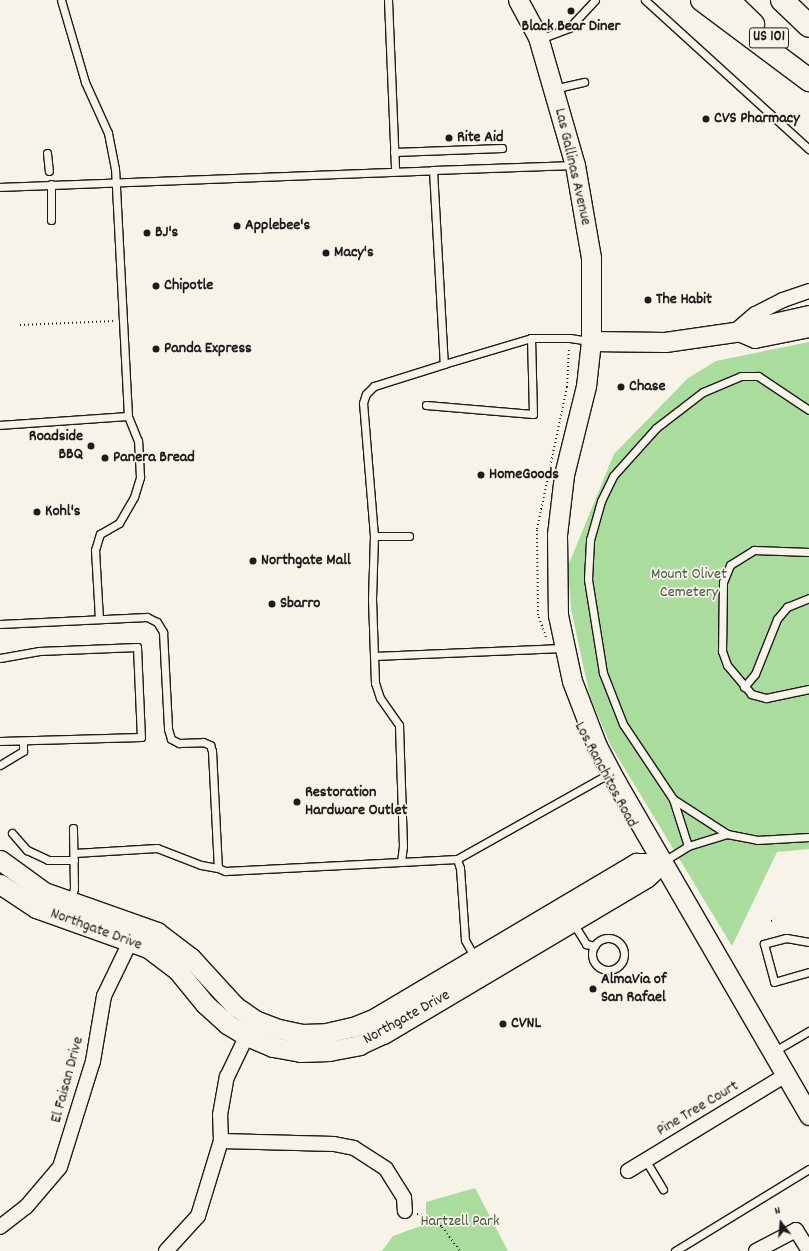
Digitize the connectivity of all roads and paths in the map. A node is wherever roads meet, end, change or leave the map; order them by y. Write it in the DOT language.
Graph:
graph roads {
  1 [pos="61,0"];
  2 [pos="388,0"];
  3 [pos="518,0"];
  4 [pos="595,0"];
  5 [pos="645,0"];
  6 [pos="702,0"];
  7 [pos="728,0"];
  8 [pos="782,0"];
  9 [pos="809,26"];
  10 [pos="539,39"];
  11 [pos="809,77"];
  12 [pos="809,80"];
  13 [pos="584,82"];
  14 [pos="553,89"];
  15 [pos="502,148"];
  16 [pos="809,149"];
  17 [pos="394,152"];
  18 [pos="46,153"];
  19 [pos="575,165"];
  20 [pos="395,170"];
  21 [pos="433,170"];
  22 [pos="49,171"];
  23 [pos="116,182"];
  24 [pos="51,184"];
  25 [pos="0,187"];
  26 [pos="51,220"];
  27 [pos="809,291"];
  28 [pos="809,315"];
  29 [pos="124,321"];
  30 [pos="20,325"];
  31 [pos="809,330"];
  32 [pos="734,332"];
  33 [pos="531,338"];
  34 [pos="591,342"];
  35 [pos="444,364"];
  36 [pos="426,405"];
  37 [pos="809,410"];
  38 [pos="128,416"];
  39 [pos="0,425"];
  40 [pos="374,536"];
  41 [pos="409,536"];
  42 [pos="809,552"];
  43 [pos="809,598"];
  44 [pos="99,619"];
  45 [pos="0,624"];
  46 [pos="559,649"];
  47 [pos="374,656"];
  48 [pos="0,658"];
  49 [pos="744,687"];
  50 [pos="809,689"];
  51 [pos="0,741"];
  52 [pos="23,741"];
  53 [pos="0,765"];
  54 [pos="603,777"];
  55 [pos="673,799"];
  56 [pos="73,828"];
  57 [pos="12,833"];
  58 [pos="727,834"];
  59 [pos="809,838"];
  60 [pos="688,846"];
  61 [pos="74,856"];
  62 [pos="457,859"];
  63 [pos="0,860"];
  64 [pos="401,862"];
  65 [pos="662,863"];
  66 [pos="218,868"];
  67 [pos="0,884"];
  68 [pos="67,911"];
  69 [pos="775,919"];
  70 [pos="771,921"];
  71 [pos="572,922"];
  72 [pos="135,933"];
  73 [pos="809,942"];
  74 [pos="595,946"];
  75 [pos="480,966"];
  76 [pos="809,972"];
  77 [pos="251,1028"];
  78 [pos="809,1031"];
  79 [pos="772,1052"];
  80 [pos="786,1076"];
  81 [pos="809,1115"];
  82 [pos="221,1141"];
  83 [pos="646,1161"];
  84 [pos="809,1169"];
  85 [pos="628,1171"];
  86 [pos="663,1189"];
  87 [pos="405,1211"];
  88 [pos="0,1227"];
  89 [pos="166,1251"];
  90 [pos="460,1251"];
  91 [pos="675,1251"];
  92 [pos="756,1251"];
  93 [pos="809,1251"];
  1 -- 23 [label="lane"];
  2 -- 17 [label="lane"];
  3 -- 10 [label="main road, Las Gallinas Avenue"];
  4 -- 10 [label="lane"];
  5 -- 16 [label="lane"];
  6 -- 12 [label="highway"];
  7 -- 11 [label="highway, US 101"];
  8 -- 9 [label="highway, US 101"];
  10 -- 14 [label="main road, Las Gallinas Avenue"];
  13 -- 14 [label="lane"];
  14 -- 19 [label="main road, Las Gallinas Avenue"];
  15 -- 17 [label="lane"];
  17 -- 20 [label="lane"];
  18 -- 22 [label="lane"];
  19 -- 21 [label="lane"];
  19 -- 34 [label="main road, Las Gallinas Avenue"];
  20 -- 21 [label="lane"];
  20 -- 23 [label="lane"];
  21 -- 35 [label="lane"];
  23 -- 24 [label="lane"];
  23 -- 29 [label="lane"];
  24 -- 25 [label="lane"];
  24 -- 26 [label="lane"];
  27 -- 32 [label="street"];
  28 -- 32 [label="main road"];
  29 -- 30 [label="path"];
  29 -- 38 [label="lane"];
  31 -- 32 [label="street"];
  32 -- 34 [label="main road"];
  33 -- 34 [label="lane"];
  33 -- 35 [label="lane"];
  33 -- 36 [label="lane"];
  34 -- 46 [label="main road, Los Ranchitos Road"];
  35 -- 40 [label="lane"];
  37 -- 55 [label="lane"];
  38 -- 39 [label="lane"];
  38 -- 44 [label="lane"];
  40 -- 41 [label="lane"];
  40 -- 47 [label="lane"];
  42 -- 49 [label="lane"];
  43 -- 49 [label="lane"];
  44 -- 45 [label="lane"];
  44 -- 66 [label="lane"];
  46 -- 47 [label="lane"];
  46 -- 54 [label="main road, Los Ranchitos Road"];
  46 -- 65 [label="main road, Los Ranchitos Road"];
  47 -- 64 [label="lane"];
  48 -- 52 [label="lane"];
  49 -- 50 [label="lane"];
  51 -- 52 [label="lane"];
  52 -- 53 [label="lane"];
  54 -- 62 [label="lane"];
  54 -- 65 [label="main road, Los Ranchitos Road"];
  55 -- 58 [label="lane"];
  55 -- 60 [label="lane"];
  56 -- 61 [label="lane"];
  57 -- 61 [label="lane"];
  58 -- 59 [label="lane"];
  58 -- 60 [label="lane, Northgate Drive"];
  60 -- 65 [label="lane, Northgate Drive"];
  61 -- 66 [label="lane"];
  61 -- 68 [label="lane"];
  62 -- 64 [label="lane"];
  62 -- 75 [label="lane"];
  63 -- 68 [label="main road, Northgate Drive"];
  64 -- 66 [label="lane"];
  65 -- 71 [label="main road, Northgate Drive"];
  65 -- 75 [label="main road, Northgate Drive"];
  65 -- 79 [label="main road, Los Ranchitos Road"];
  67 -- 68 [label="main road, Northgate Drive"];
  68 -- 72 [label="main road, Northgate Drive"];
  69 -- 70 [label="path"];
  71 -- 74 [label="lane"];
  71 -- 75 [label="main road, Northgate Drive"];
  72 -- 77 [label="main road, Northgate Drive"];
  72 -- 88 [label="street, El Faisan Drive"];
  73 -- 76 [label="lane"];
  74 -- 74 [label="lane"];
  75 -- 77 [label="main road, Northgate Drive"];
  77 -- 82 [label="street"];
  78 -- 79 [label="lane"];
  79 -- 80 [label="main road, Los Ranchitos Road"];
  80 -- 81 [label="main road, Los Ranchitos Road"];
  80 -- 83 [label="street, Pine Tree Court"];
  82 -- 87 [label="street"];
  82 -- 89 [label="street"];
  83 -- 85 [label="street, Pine Tree Court"];
  83 -- 86 [label="lane"];
  84 -- 91 [label="lane"];
  87 -- 90 [label="path"];
  92 -- 93 [label="street"];
}
